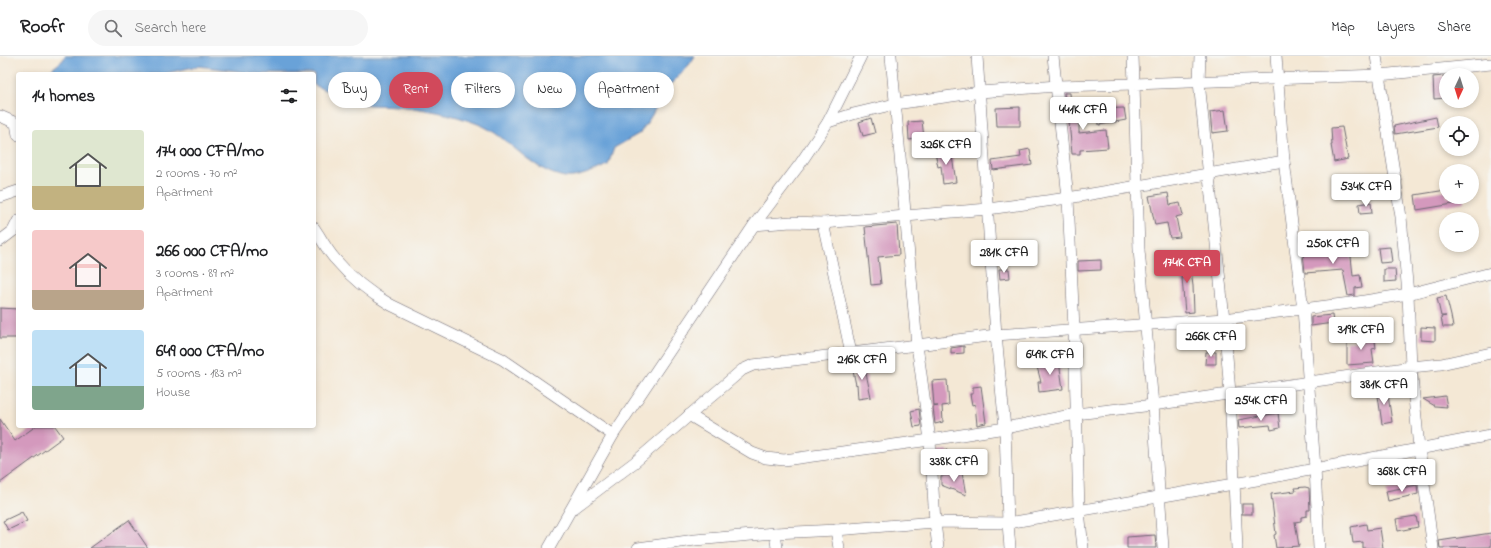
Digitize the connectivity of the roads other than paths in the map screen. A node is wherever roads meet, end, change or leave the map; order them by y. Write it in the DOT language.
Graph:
graph roads {
  1 [pos="862,56"];
  2 [pos="891,56"];
  3 [pos="977,56"];
  4 [pos="1053,56"];
  5 [pos="1133,56"];
  6 [pos="1200,56"];
  7 [pos="1276,56"];
  8 [pos="1376,56"];
  9 [pos="1491,64"];
  10 [pos="1379,75"];
  11 [pos="1278,79"];
  12 [pos="1199,82"];
  13 [pos="1134,84"];
  14 [pos="1057,86"];
  15 [pos="980,92"];
  16 [pos="895,104"];
  17 [pos="0,116"];
  18 [pos="828,122"];
  19 [pos="16,123"];
  20 [pos="1284,161"];
  21 [pos="1209,174"];
  22 [pos="1138,186"];
  23 [pos="16,192"];
  24 [pos="0,197"];
  25 [pos="1068,198"];
  26 [pos="988,209"];
  27 [pos="906,216"];
  28 [pos="823,223"];
  29 [pos="16,225"];
  30 [pos="754,225"];
  31 [pos="316,231"];
  32 [pos="0,241"];
  33 [pos="1491,273"];
  34 [pos="1408,294"];
  35 [pos="1303,308"];
  36 [pos="1224,319"];
  37 [pos="1146,324"];
  38 [pos="1074,329"];
  39 [pos="996,335"];
  40 [pos="918,345"];
  41 [pos="851,353"];
  42 [pos="1491,353"];
  43 [pos="1411,366"];
  44 [pos="1309,381"];
  45 [pos="1230,393"];
  46 [pos="1153,405"];
  47 [pos="1076,414"];
  48 [pos="690,415"];
  49 [pos="1005,428"];
  50 [pos="613,435"];
  51 [pos="1491,435"];
  52 [pos="930,440"];
  53 [pos="1419,448"];
  54 [pos="1316,468"];
  55 [pos="1234,483"];
  56 [pos="1159,497"];
  57 [pos="570,511"];
  58 [pos="1079,511"];
  59 [pos="935,522"];
  60 [pos="1008,523"];
  61 [pos="836,530"];
  62 [pos="775,533"];
  63 [pos="698,544"];
  64 [pos="549,548"];
  65 [pos="638,548"];
  66 [pos="777,548"];
  67 [pos="838,548"];
  68 [pos="938,548"];
  69 [pos="1010,548"];
  70 [pos="1083,548"];
  71 [pos="1163,548"];
  72 [pos="1237,548"];
  73 [pos="1319,548"];
  74 [pos="1433,548"];
  1 -- 18 [label="street"];
  2 -- 16 [label="street"];
  3 -- 15 [label="street"];
  4 -- 14 [label="street"];
  5 -- 13 [label="street"];
  6 -- 12 [label="street"];
  7 -- 11 [label="street"];
  8 -- 10 [label="street"];
  9 -- 10 [label="street"];
  10 -- 11 [label="street"];
  10 -- 34 [label="street"];
  11 -- 12 [label="street"];
  11 -- 20 [label="street"];
  12 -- 13 [label="street"];
  12 -- 21 [label="street"];
  13 -- 14 [label="street"];
  13 -- 22 [label="street"];
  14 -- 15 [label="street"];
  14 -- 25 [label="street"];
  15 -- 16 [label="street"];
  15 -- 26 [label="street"];
  16 -- 18 [label="street"];
  16 -- 27 [label="street"];
  17 -- 19 [label="street"];
  18 -- 30 [label="street"];
  20 -- 21 [label="street"];
  20 -- 35 [label="street"];
  21 -- 22 [label="street"];
  21 -- 36 [label="street"];
  22 -- 25 [label="street"];
  22 -- 37 [label="street"];
  23 -- 24 [label="street"];
  25 -- 26 [label="street"];
  25 -- 38 [label="street"];
  26 -- 27 [label="street"];
  26 -- 39 [label="street"];
  27 -- 28 [label="street"];
  27 -- 40 [label="street"];
  28 -- 30 [label="street"];
  28 -- 41 [label="street"];
  29 -- 32 [label="street"];
  30 -- 50 [label="street"];
  31 -- 50 [label="street"];
  33 -- 34 [label="street"];
  34 -- 35 [label="street"];
  34 -- 43 [label="street"];
  35 -- 36 [label="street"];
  35 -- 44 [label="street"];
  36 -- 37 [label="street"];
  36 -- 45 [label="street"];
  37 -- 38 [label="street"];
  37 -- 46 [label="street"];
  38 -- 39 [label="street"];
  38 -- 47 [label="street"];
  39 -- 40 [label="street"];
  39 -- 49 [label="street"];
  40 -- 41 [label="street"];
  40 -- 52 [label="street"];
  41 -- 48 [label="street"];
  42 -- 43 [label="street"];
  43 -- 44 [label="street"];
  43 -- 53 [label="street"];
  44 -- 45 [label="street"];
  44 -- 54 [label="street"];
  45 -- 46 [label="street"];
  45 -- 55 [label="street"];
  46 -- 47 [label="street"];
  46 -- 56 [label="street"];
  47 -- 49 [label="street"];
  47 -- 58 [label="street"];
  48 -- 52 [label="street"];
  48 -- 57 [label="street"];
  49 -- 52 [label="street"];
  49 -- 60 [label="street"];
  50 -- 57 [label="street"];
  51 -- 53 [label="street"];
  52 -- 59 [label="street"];
  53 -- 54 [label="street"];
  53 -- 74 [label="street"];
  54 -- 55 [label="street"];
  54 -- 73 [label="street"];
  55 -- 56 [label="street"];
  55 -- 72 [label="street"];
  56 -- 58 [label="street"];
  56 -- 71 [label="street"];
  57 -- 64 [label="street"];
  58 -- 60 [label="street"];
  58 -- 70 [label="street"];
  59 -- 60 [label="street"];
  59 -- 61 [label="street"];
  59 -- 68 [label="street"];
  60 -- 69 [label="street"];
  61 -- 62 [label="street"];
  61 -- 67 [label="street"];
  62 -- 63 [label="street"];
  62 -- 66 [label="street"];
  63 -- 65 [label="street"];
}
